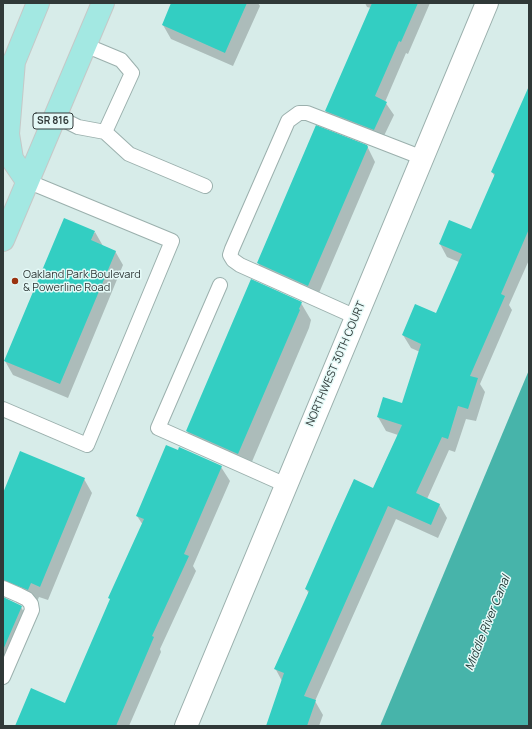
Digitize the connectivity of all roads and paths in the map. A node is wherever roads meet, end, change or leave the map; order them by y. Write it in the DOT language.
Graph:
graph roads {
  1 [pos="38,3"];
  2 [pos="103,3"];
  3 [pos="487,3"];
  4 [pos="85,45"];
  5 [pos="14,61"];
  6 [pos="3,87"];
  7 [pos="56,116"];
  8 [pos="104,132"];
  9 [pos="423,158"];
  10 [pos="27,181"];
  11 [pos="205,186"];
  12 [pos="3,240"];
  13 [pos="220,285"];
  14 [pos="356,317"];
  15 [pos="3,409"];
  16 [pos="286,485"];
  17 [pos="3,588"];
  18 [pos="3,677"];
  19 [pos="186,726"];
  1 -- 5 [label="main road"];
  2 -- 4 [label="main road, SR 816"];
  3 -- 9 [label="street, NORTHWEST 30TH COURT"];
  4 -- 7 [label="main road, SR 816"];
  4 -- 8 [label="lane"];
  5 -- 6 [label="main road"];
  5 -- 10 [label="main road"];
  7 -- 8 [label="lane"];
  7 -- 10 [label="main road, SR 816"];
  8 -- 11 [label="lane"];
  9 -- 14 [label="street, NORTHWEST 30TH COURT"];
  9 -- 14 [label="lane"];
  10 -- 12 [label="main road, SR 816"];
  10 -- 15 [label="lane"];
  13 -- 16 [label="lane"];
  14 -- 16 [label="street, NORTHWEST 30TH COURT"];
  16 -- 19 [label="street, NORTHWEST 30TH COURT"];
  17 -- 18 [label="lane"];
}
